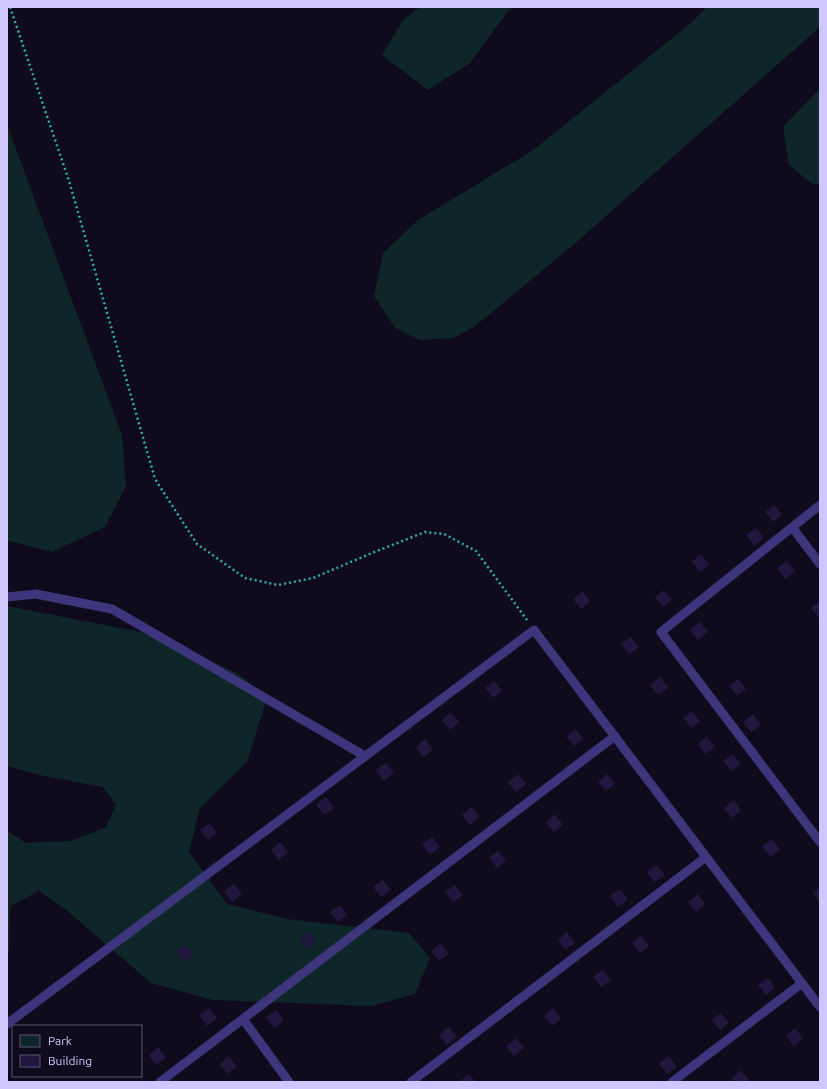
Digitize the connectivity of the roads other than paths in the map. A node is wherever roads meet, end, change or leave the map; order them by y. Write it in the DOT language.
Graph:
graph roads {
  1 [pos="820,505"];
  2 [pos="792,527"];
  3 [pos="820,564"];
  4 [pos="7,597"];
  5 [pos="615,736"];
  6 [pos="365,756"];
  7 [pos="820,842"];
  8 [pos="706,857"];
  9 [pos="802,983"];
  10 [pos="820,1007"];
  11 [pos="243,1018"];
  12 [pos="7,1024"];
  13 [pos="160,1082"];
  14 [pos="288,1082"];
  15 [pos="411,1082"];
  16 [pos="672,1082"];
  1 -- 2 [label="lane"];
  2 -- 3 [label="lane"];
  2 -- 7 [label="lane"];
  4 -- 6 [label="lane"];
  5 -- 6 [label="lane"];
  5 -- 8 [label="lane"];
  5 -- 11 [label="lane"];
  6 -- 12 [label="lane"];
  8 -- 9 [label="lane"];
  8 -- 15 [label="lane"];
  9 -- 10 [label="lane"];
  9 -- 16 [label="lane"];
  11 -- 13 [label="lane"];
  11 -- 14 [label="lane"];
}
